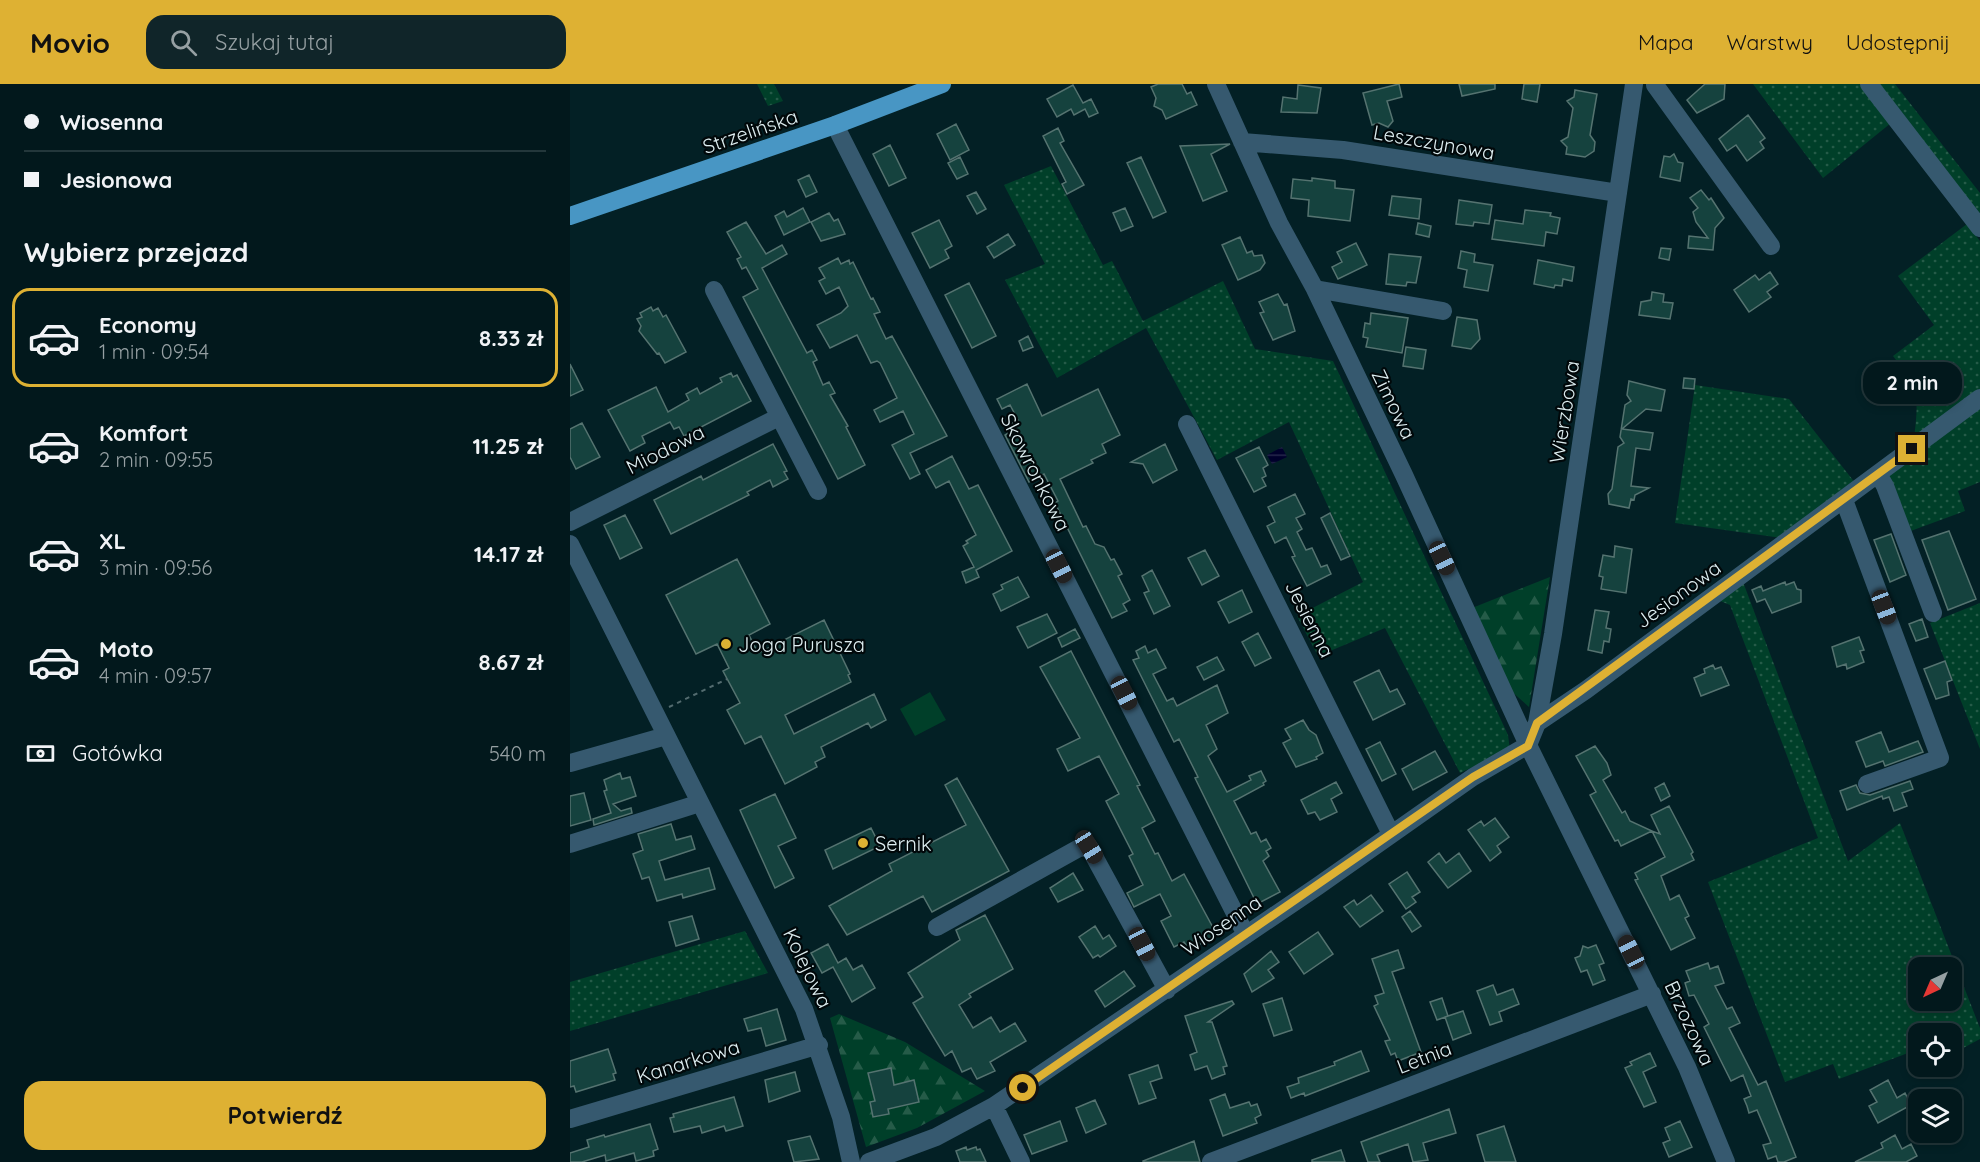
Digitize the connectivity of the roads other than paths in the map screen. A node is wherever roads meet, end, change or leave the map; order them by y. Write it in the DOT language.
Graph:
graph roads {
  1 [pos="942,84"];
  2 [pos="1216,84"];
  3 [pos="1634,84"];
  4 [pos="1655,84"];
  5 [pos="1869,84"];
  6 [pos="835,125"];
  7 [pos="1242,142"];
  8 [pos="1618,193"];
  9 [pos="570,216"];
  10 [pos="1980,228"];
  11 [pos="1771,246"];
  12 [pos="1315,289"];
  13 [pos="714,290"];
  14 [pos="1443,311"];
  15 [pos="1980,398"];
  16 [pos="779,417"];
  17 [pos="1187,424"];
  18 [pos="1878,474"];
  19 [pos="818,491"];
  20 [pos="1844,500"];
  21 [pos="570,522"];
  22 [pos="570,544"];
  23 [pos="575,567"];
  24 [pos="1933,613"];
  25 [pos="1537,723"];
  26 [pos="666,736"];
  27 [pos="1528,746"];
  28 [pos="570,763"];
  29 [pos="1867,784"];
  30 [pos="700,803"];
  31 [pos="1391,834"];
  32 [pos="570,844"];
  33 [pos="937,927"];
  34 [pos="1246,935"];
  35 [pos="1167,990"];
  36 [pos="1652,994"];
  37 [pos="819,1046"];
  38 [pos="994,1106"];
  39 [pos="570,1119"];
  40 [pos="851,1162"];
  41 [pos="869,1162"];
  42 [pos="1021,1162"];
  43 [pos="1211,1162"];
  44 [pos="1726,1162"];
  1 -- 6 [label="main road, Strzelińska"];
  2 -- 7 [label="street, Zimowa"];
  3 -- 8 [label="street, Wierzbowa"];
  4 -- 11 [label="street"];
  5 -- 10 [label="street"];
  6 -- 9 [label="main road, Strzelińska"];
  6 -- 34 [label="street, Skowronkowa"];
  7 -- 8 [label="street, Leszczynowa"];
  7 -- 12 [label="street, Zimowa"];
  8 -- 25 [label="street, Wierzbowa"];
  12 -- 14 [label="street"];
  12 -- 27 [label="street, Zimowa"];
  13 -- 16 [label="street"];
  15 -- 18 [label="street, Jesionowa"];
  16 -- 19 [label="street"];
  16 -- 21 [label="street, Miodowa"];
  17 -- 31 [label="street, Jesienna"];
  18 -- 20 [label="street, Jesionowa"];
  18 -- 24 [label="street"];
  20 -- 25 [label="street, Jesionowa"];
  20 -- 29 [label="street"];
  22 -- 23 [label="street, Kolejowa"];
  23 -- 26 [label="street, Kolejowa"];
  25 -- 27 [label="street, Wierzbowa"];
  26 -- 28 [label="street"];
  26 -- 30 [label="street, Kolejowa"];
  27 -- 31 [label="street, Wiosenna"];
  27 -- 36 [label="street, Brzozowa"];
  30 -- 32 [label="street"];
  30 -- 37 [label="street, Kolejowa"];
  31 -- 34 [label="street, Wiosenna"];
  33 -- 35 [label="street"];
  34 -- 35 [label="street, Wiosenna"];
  35 -- 38 [label="street, Wiosenna"];
  36 -- 43 [label="street, Letnia"];
  36 -- 44 [label="street, Brzozowa"];
  37 -- 39 [label="street, Kanarkowa"];
  37 -- 40 [label="street, Kolejowa"];
  38 -- 41 [label="street, Wiosenna"];
  38 -- 42 [label="street"];
}
